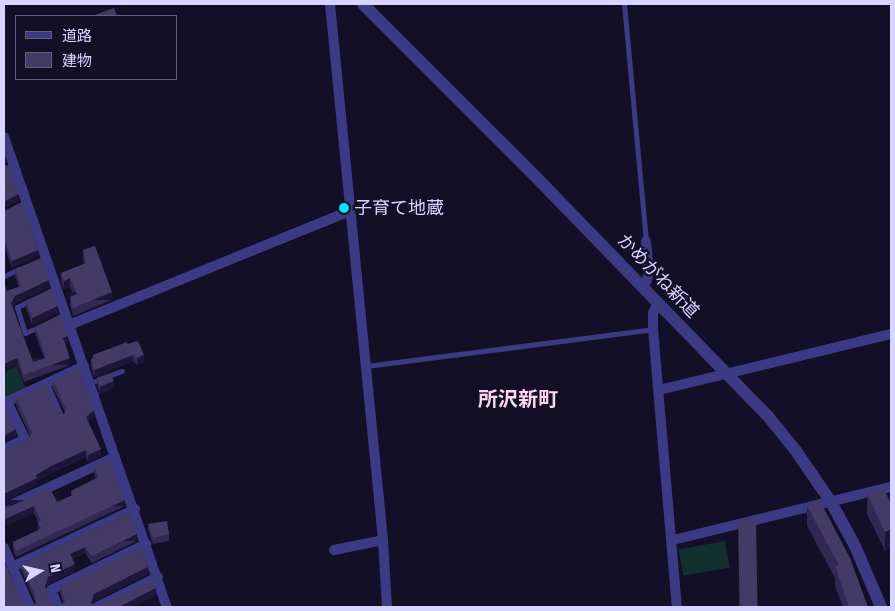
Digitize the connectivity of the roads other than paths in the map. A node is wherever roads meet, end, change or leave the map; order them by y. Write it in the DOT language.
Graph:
graph roads {
  1 [pos="330,4"];
  2 [pos="363,4"];
  3 [pos="624,4"];
  4 [pos="4,137"];
  5 [pos="350,211"];
  6 [pos="646,241"];
  7 [pos="28,265"];
  8 [pos="4,276"];
  9 [pos="642,286"];
  10 [pos="40,296"];
  11 [pos="658,302"];
  12 [pos="49,322"];
  13 [pos="69,325"];
  14 [pos="653,329"];
  15 [pos="891,334"];
  16 [pos="84,366"];
  17 [pos="366,366"];
  18 [pos="122,370"];
  19 [pos="729,374"];
  20 [pos="46,383"];
  21 [pos="90,383"];
  22 [pos="659,390"];
  23 [pos="5,402"];
  24 [pos="62,418"];
  25 [pos="4,449"];
  26 [pos="115,457"];
  27 [pos="891,488"];
  28 [pos="831,502"];
  29 [pos="4,508"];
  30 [pos="135,509"];
  31 [pos="383,540"];
  32 [pos="673,540"];
  33 [pos="146,544"];
  34 [pos="4,548"];
  35 [pos="334,550"];
  36 [pos="12,567"];
  37 [pos="158,578"];
  38 [pos="30,607"];
  39 [pos="58,607"];
  40 [pos="97,607"];
  41 [pos="168,607"];
  42 [pos="387,607"];
  43 [pos="677,607"];
  44 [pos="881,607"];
  1 -- 5 [label="street"];
  2 -- 9 [label="street, かめがね新道"];
  3 -- 6 [label="lane"];
  4 -- 13 [label="street"];
  5 -- 13 [label="street"];
  5 -- 17 [label="street"];
  6 -- 9 [label="street"];
  7 -- 8 [label="lane"];
  9 -- 11 [label="street, かめがね新道"];
  10 -- 12 [label="lane"];
  11 -- 14 [label="street"];
  11 -- 19 [label="street, かめがね新道"];
  13 -- 16 [label="street"];
  14 -- 17 [label="lane"];
  14 -- 22 [label="street"];
  15 -- 19 [label="street"];
  16 -- 20 [label="street"];
  16 -- 21 [label="street"];
  17 -- 31 [label="street"];
  18 -- 21 [label="lane"];
  19 -- 22 [label="street"];
  19 -- 28 [label="street, かめがね新道"];
  20 -- 23 [label="street"];
  20 -- 24 [label="lane"];
  21 -- 26 [label="street"];
  22 -- 32 [label="street"];
  23 -- 25 [label="street"];
  26 -- 29 [label="street"];
  26 -- 30 [label="street"];
  27 -- 28 [label="street"];
  28 -- 32 [label="street"];
  28 -- 44 [label="street, かめがね新道"];
  30 -- 33 [label="street"];
  30 -- 36 [label="street"];
  31 -- 35 [label="street"];
  31 -- 42 [label="street"];
  32 -- 43 [label="street"];
  33 -- 37 [label="street"];
  33 -- 39 [label="street"];
  34 -- 36 [label="street"];
  36 -- 38 [label="street"];
  37 -- 40 [label="street"];
  37 -- 41 [label="street"];
}
